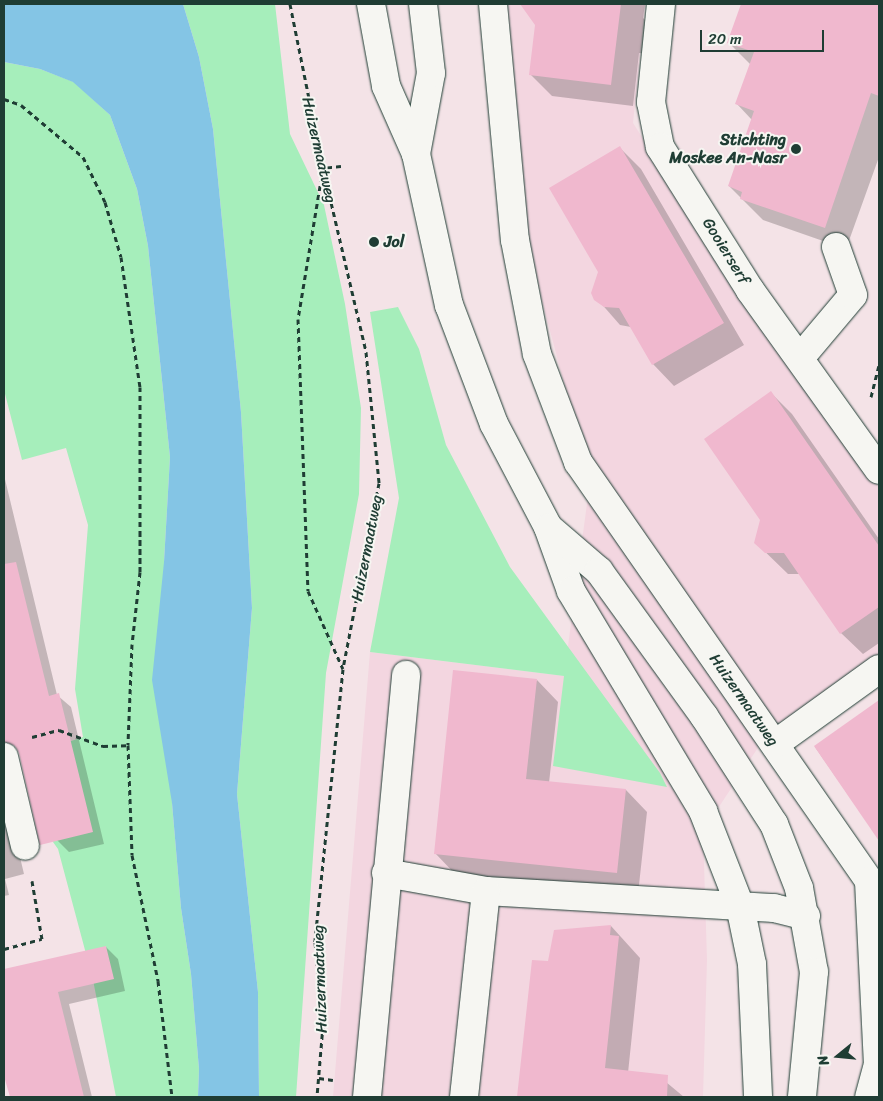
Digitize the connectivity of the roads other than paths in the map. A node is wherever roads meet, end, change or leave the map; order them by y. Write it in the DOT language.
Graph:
graph roads {
  1 [pos="371,4"];
  2 [pos="423,4"];
  3 [pos="493,4"];
  4 [pos="661,4"];
  5 [pos="416,154"];
  6 [pos="836,247"];
  7 [pos="800,358"];
  8 [pos="879,470"];
  9 [pos="548,527"];
  10 [pos="879,670"];
  11 [pos="406,675"];
  12 [pos="775,744"];
  13 [pos="4,758"];
  14 [pos="26,846"];
  15 [pos="386,873"];
  16 [pos="874,888"];
  17 [pos="486,891"];
  18 [pos="740,906"];
  19 [pos="806,916"];
  20 [pos="878,1063"];
  21 [pos="366,1097"];
  22 [pos="464,1097"];
  23 [pos="758,1097"];
  24 [pos="802,1097"];
  25 [pos="869,1097"];
  1 -- 5 [label="street"];
  2 -- 5 [label="street"];
  3 -- 12 [label="street, Huizermaatweg"];
  4 -- 7 [label="street, Gooierserf"];
  5 -- 9 [label="street"];
  6 -- 7 [label="street"];
  7 -- 8 [label="street, Gooierserf"];
  9 -- 18 [label="street"];
  9 -- 19 [label="street"];
  10 -- 12 [label="street"];
  11 -- 15 [label="street"];
  12 -- 16 [label="street, Huizermaatweg"];
  13 -- 14 [label="street"];
  15 -- 17 [label="street"];
  15 -- 21 [label="street"];
  16 -- 20 [label="street, Huizermaatweg"];
  17 -- 18 [label="street"];
  17 -- 22 [label="street"];
  18 -- 19 [label="street"];
  18 -- 23 [label="street"];
  19 -- 24 [label="street"];
  20 -- 25 [label="street, Huizermaatweg"];
}
